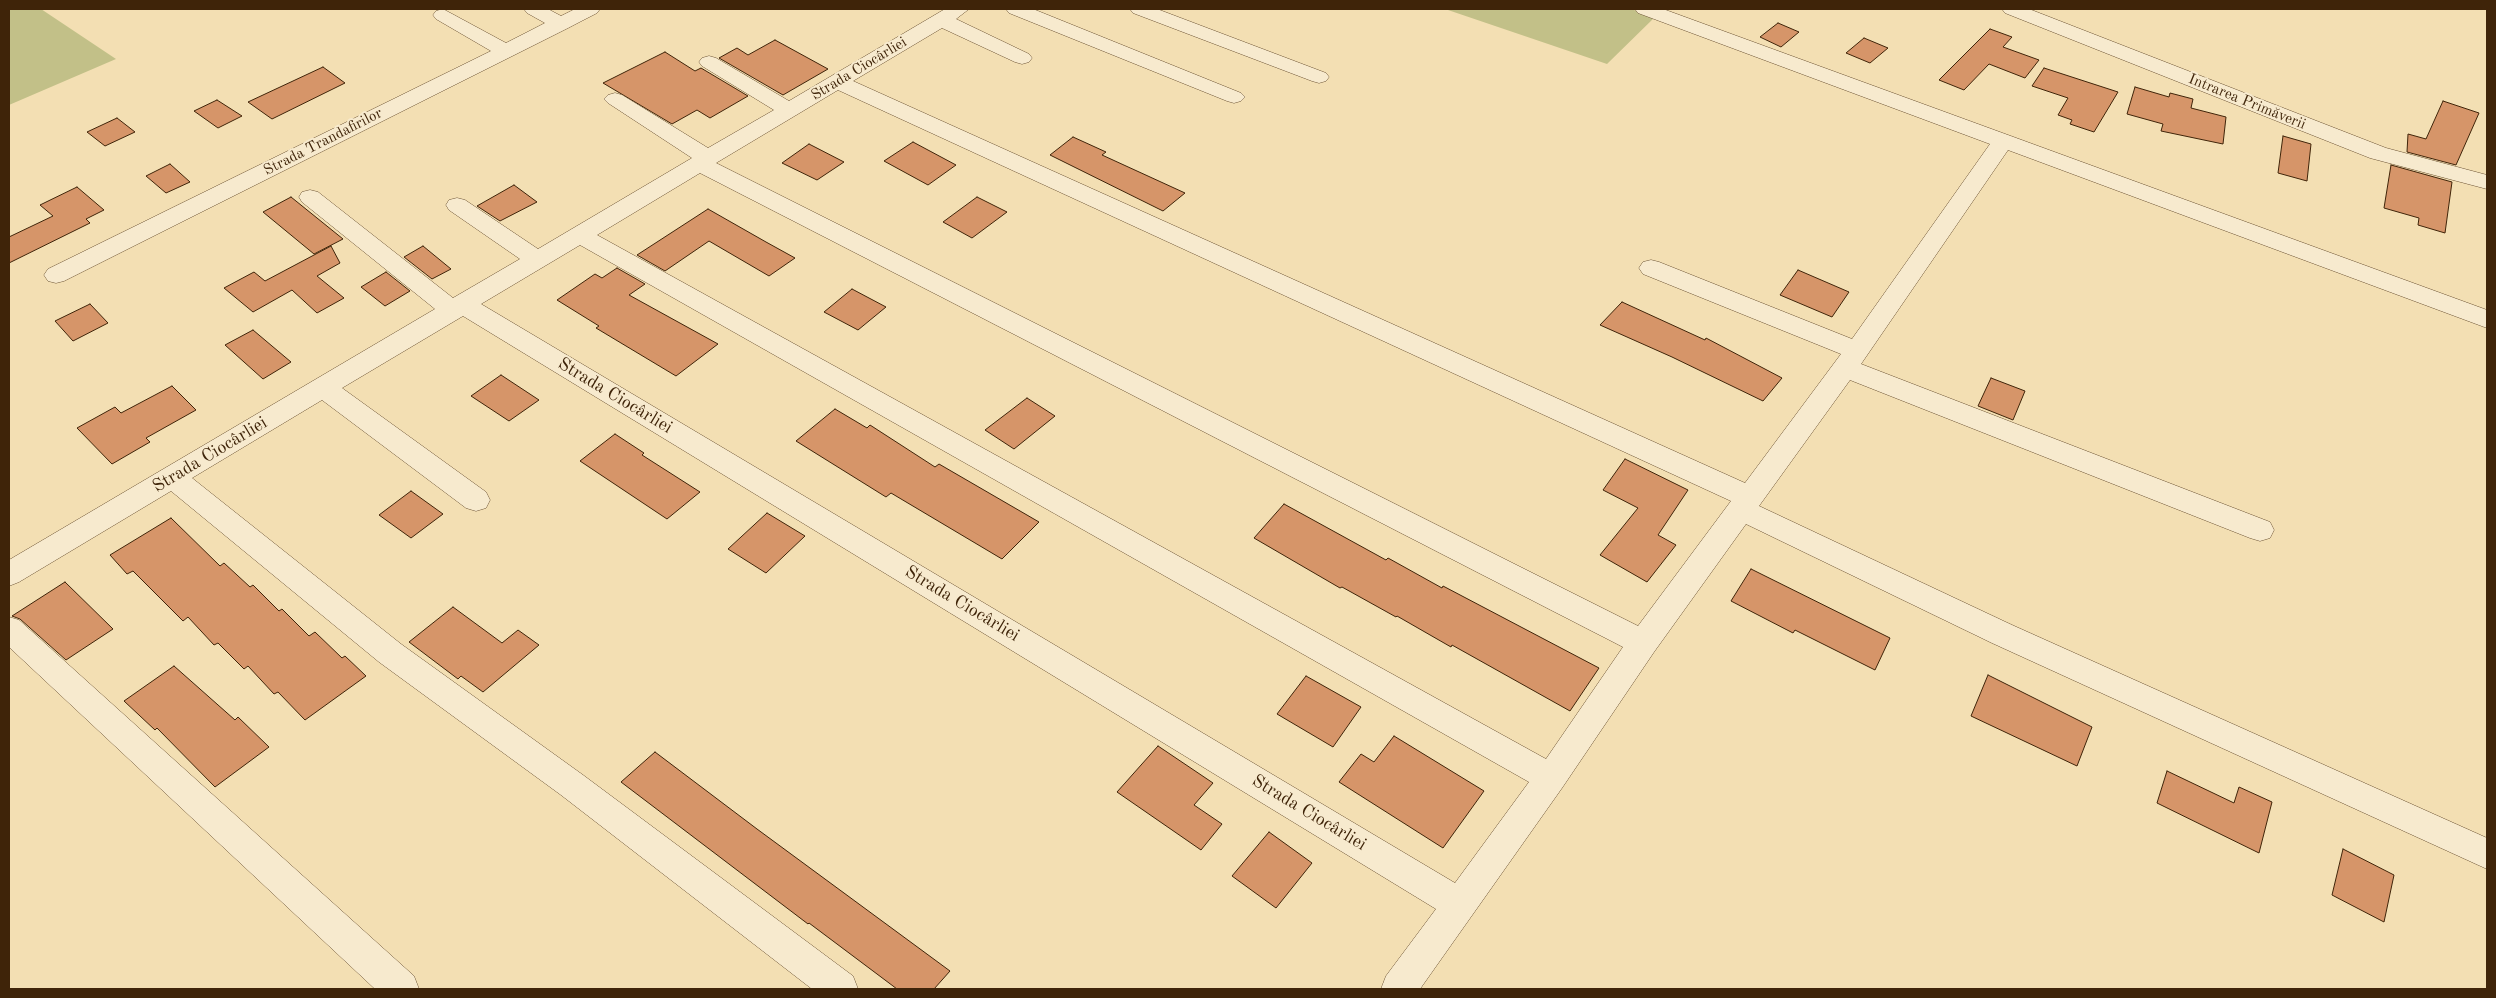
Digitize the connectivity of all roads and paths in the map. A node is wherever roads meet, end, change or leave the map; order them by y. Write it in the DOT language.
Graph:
graph roads {
  1 [pos="534,9"];
  2 [pos="590,9"];
  3 [pos="1016,9"];
  4 [pos="1140,9"];
  5 [pos="1645,9"];
  6 [pos="2012,9"];
  7 [pos="950,14"];
  8 [pos="443,15"];
  9 [pos="561,24"];
  10 [pos="506,51"];
  11 [pos="1022,58"];
  12 [pos="709,62"];
  13 [pos="1319,77"];
  14 [pos="837,82"];
  15 [pos="1234,97"];
  16 [pos="615,99"];
  17 [pos="789,110"];
  18 [pos="2004,140"];
  19 [pos="703,160"];
  20 [pos="2487,182"];
  21 [pos="310,197"];
  22 [pos="457,205"];
  23 [pos="578,234"];
  24 [pos="538,258"];
  25 [pos="1652,268"];
  26 [pos="56,275"];
  27 [pos="457,307"];
  28 [pos="2487,318"];
  29 [pos="1851,360"];
  30 [pos="323,387"];
  31 [pos="172,477"];
  32 [pos="476,500"];
  33 [pos="1745,503"];
  34 [pos="2260,530"];
  35 [pos="9,574"];
  36 [pos="9,629"];
  37 [pos="1643,644"];
  38 [pos="1552,778"];
  39 [pos="2487,854"];
  40 [pos="1461,905"];
  41 [pos="401,989"];
  42 [pos="840,989"];
  43 [pos="1399,989"];
  1 -- 9 [label="street"];
  2 -- 9 [label="street, Strada Trandafirilor"];
  3 -- 15 [label="street"];
  4 -- 13 [label="street"];
  5 -- 18 [label="street"];
  6 -- 20 [label="street, Intrarea Primăverii"];
  7 -- 11 [label="street"];
  7 -- 14 [label="street, Strada Ciocârliei"];
  8 -- 10 [label="street"];
  9 -- 10 [label="street, Strada Trandafirilor"];
  10 -- 26 [label="street, Strada Trandafirilor"];
  12 -- 17 [label="street"];
  14 -- 17 [label="street, Strada Ciocârliei"];
  14 -- 33 [label="street"];
  16 -- 19 [label="street"];
  17 -- 19 [label="street, Strada Ciocârliei"];
  18 -- 28 [label="street"];
  18 -- 29 [label="street"];
  19 -- 23 [label="street, Strada Ciocârliei"];
  19 -- 37 [label="street"];
  21 -- 27 [label="street"];
  22 -- 24 [label="street"];
  23 -- 24 [label="street, Strada Ciocârliei"];
  23 -- 38 [label="street"];
  24 -- 27 [label="street, Strada Ciocârliei"];
  25 -- 29 [label="street"];
  27 -- 30 [label="street, Strada Ciocârliei"];
  27 -- 40 [label="street, Strada Ciocârliei"];
  29 -- 33 [label="street"];
  29 -- 34 [label="street"];
  30 -- 31 [label="street, Strada Ciocârliei"];
  30 -- 32 [label="street"];
  31 -- 35 [label="street, Strada Ciocârliei"];
  31 -- 42 [label="street"];
  33 -- 37 [label="street"];
  33 -- 39 [label="street"];
  36 -- 41 [label="street"];
  37 -- 38 [label="street"];
  38 -- 40 [label="street"];
  40 -- 43 [label="street"];
}
